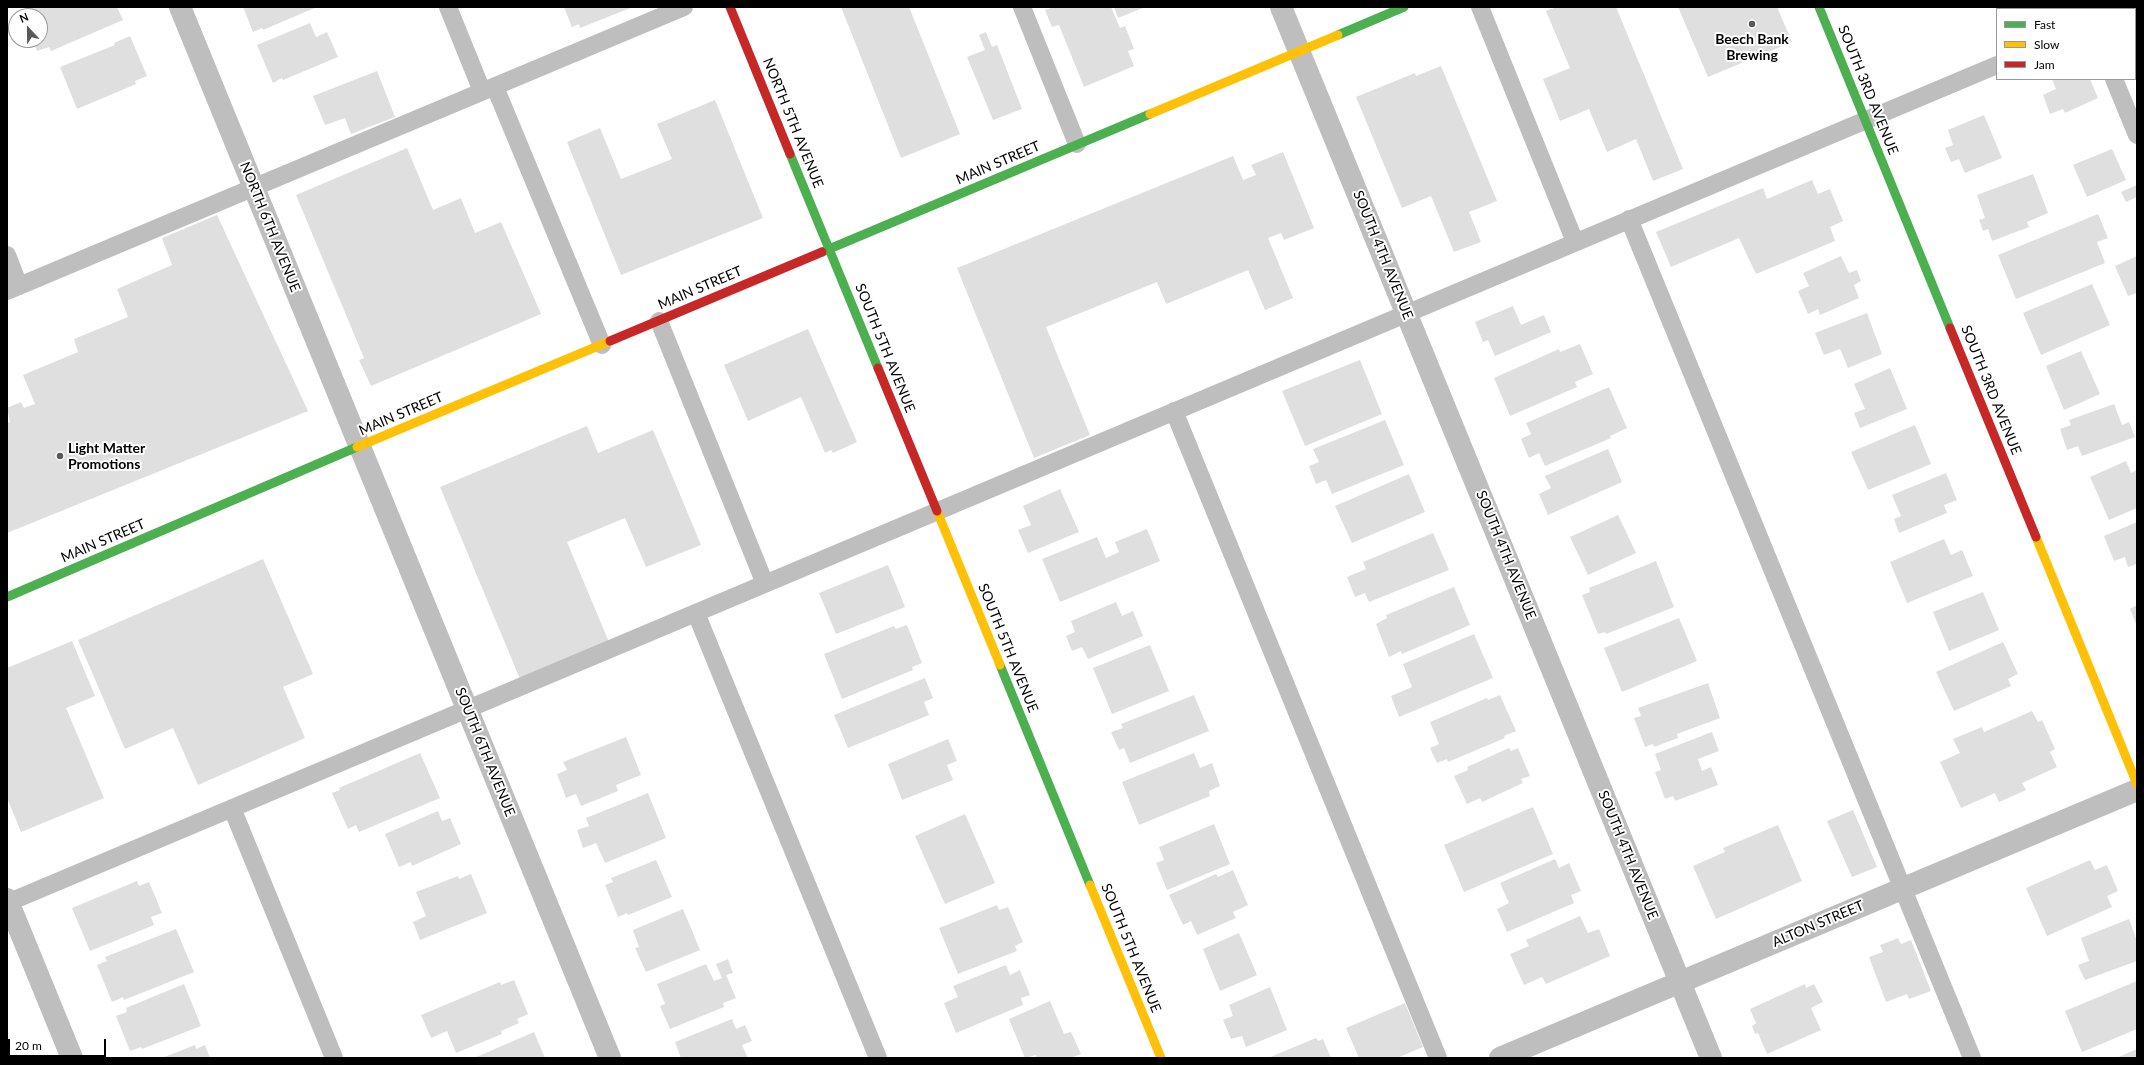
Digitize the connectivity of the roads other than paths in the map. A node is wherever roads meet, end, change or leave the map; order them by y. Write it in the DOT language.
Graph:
graph roads {
  1 [pos="180,7"];
  2 [pos="448,7"];
  3 [pos="684,7"];
  4 [pos="730,7"];
  5 [pos="1022,7"];
  6 [pos="1281,7"];
  7 [pos="1404,7"];
  8 [pos="1480,7"];
  9 [pos="1819,7"];
  10 [pos="1300,52"];
  11 [pos="1996,65"];
  12 [pos="2114,80"];
  13 [pos="489,89"];
  14 [pos="1865,120"];
  15 [pos="2137,135"];
  16 [pos="1077,144"];
  17 [pos="254,187"];
  18 [pos="1629,219"];
  19 [pos="1575,242"];
  20 [pos="829,249"];
  21 [pos="7,255"];
  22 [pos="13,288"];
  23 [pos="1407,313"];
  24 [pos="659,321"];
  25 [pos="602,345"];
  26 [pos="1174,411"];
  27 [pos="360,446"];
  28 [pos="937,511"];
  29 [pos="765,584"];
  30 [pos="7,598"];
  31 [pos="696,613"];
  32 [pos="468,709"];
  33 [pos="2137,784"];
  34 [pos="2137,790"];
  35 [pos="232,808"];
  36 [pos="1903,889"];
  37 [pos="8,901"];
  38 [pos="1680,982"];
  39 [pos="72,1058"];
  40 [pos="334,1058"];
  41 [pos="610,1058"];
  42 [pos="878,1058"];
  43 [pos="1161,1058"];
  44 [pos="1438,1058"];
  45 [pos="1500,1058"];
  46 [pos="1711,1058"];
  47 [pos="1972,1058"];
  1 -- 17 [label="street, NORTH 6TH AVENUE"];
  2 -- 13 [label="lane"];
  3 -- 13 [label="lane"];
  4 -- 20 [label="street, NORTH 5TH AVENUE"];
  5 -- 16 [label="lane"];
  6 -- 10 [label="street, SOUTH 4TH AVENUE"];
  7 -- 10 [label="street, MAIN STREET"];
  8 -- 19 [label="lane"];
  9 -- 14 [label="street, SOUTH 3RD AVENUE"];
  10 -- 16 [label="street, MAIN STREET"];
  10 -- 23 [label="street, SOUTH 4TH AVENUE"];
  11 -- 14 [label="lane"];
  12 -- 15 [label="lane"];
  13 -- 17 [label="lane"];
  13 -- 25 [label="lane"];
  14 -- 18 [label="lane"];
  14 -- 33 [label="street, SOUTH 3RD AVENUE"];
  16 -- 20 [label="street, MAIN STREET"];
  17 -- 22 [label="lane"];
  17 -- 27 [label="street, NORTH 6TH AVENUE"];
  18 -- 19 [label="lane"];
  18 -- 36 [label="lane"];
  19 -- 23 [label="lane"];
  20 -- 24 [label="street, MAIN STREET"];
  20 -- 28 [label="street, SOUTH 5TH AVENUE"];
  21 -- 22 [label="lane"];
  23 -- 26 [label="lane"];
  23 -- 38 [label="street, SOUTH 4TH AVENUE"];
  24 -- 25 [label="street, MAIN STREET"];
  24 -- 29 [label="lane"];
  25 -- 27 [label="street, MAIN STREET"];
  26 -- 28 [label="lane"];
  26 -- 44 [label="lane"];
  27 -- 30 [label="street, MAIN STREET"];
  27 -- 32 [label="street, SOUTH 6TH AVENUE"];
  28 -- 29 [label="lane"];
  28 -- 43 [label="street, SOUTH 5TH AVENUE"];
  29 -- 31 [label="lane"];
  31 -- 32 [label="lane"];
  31 -- 42 [label="lane"];
  32 -- 35 [label="lane"];
  32 -- 41 [label="street, SOUTH 6TH AVENUE"];
  34 -- 36 [label="street, ALTON STREET"];
  35 -- 37 [label="lane"];
  35 -- 40 [label="lane"];
  36 -- 38 [label="street, ALTON STREET"];
  36 -- 47 [label="lane"];
  37 -- 39 [label="street"];
  38 -- 45 [label="street, ALTON STREET"];
  38 -- 46 [label="street, SOUTH 4TH AVENUE"];
}
